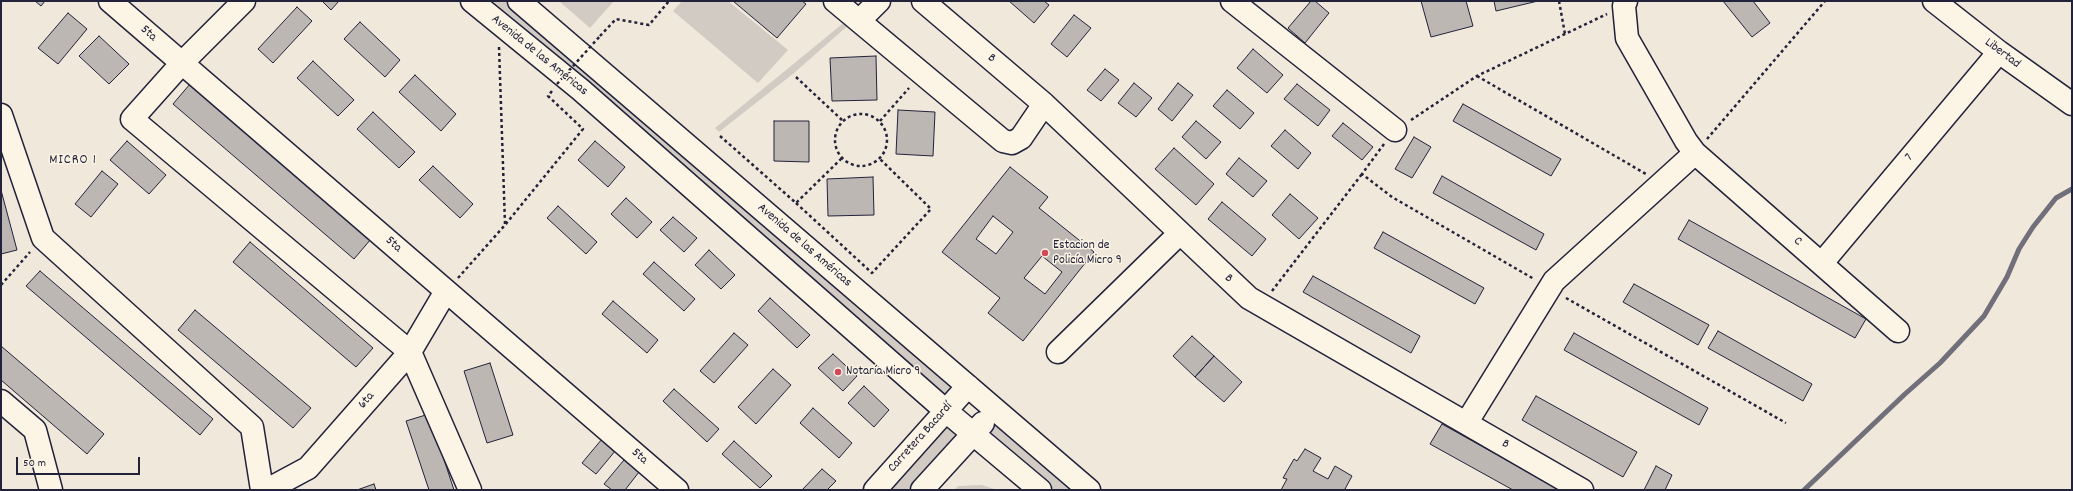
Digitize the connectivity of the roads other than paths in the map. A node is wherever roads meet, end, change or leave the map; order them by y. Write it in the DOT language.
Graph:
graph roads {
  1 [pos="110,1"];
  2 [pos="244,1"];
  3 [pos="472,1"];
  4 [pos="519,1"];
  5 [pos="835,1"];
  6 [pos="879,1"];
  7 [pos="923,1"];
  8 [pos="1232,1"];
  9 [pos="1934,1"];
  10 [pos="1625,4"];
  11 [pos="859,21"];
  12 [pos="1999,52"];
  13 [pos="182,63"];
  14 [pos="1044,104"];
  15 [pos="2072,104"];
  16 [pos="1,115"];
  17 [pos="1395,130"];
  18 [pos="1695,153"];
  19 [pos="1180,233"];
  20 [pos="1822,263"];
  21 [pos="446,291"];
  22 [pos="1898,331"];
  23 [pos="410,352"];
  24 [pos="1058,352"];
  25 [pos="968,386"];
  26 [pos="1,401"];
  27 [pos="995,409"];
  28 [pos="946,411"];
  29 [pos="1467,422"];
  30 [pos="974,433"];
  31 [pos="51,490"];
  32 [pos="262,490"];
  33 [pos="267,490"];
  34 [pos="470,490"];
  35 [pos="677,490"];
  36 [pos="875,490"];
  37 [pos="922,490"];
  38 [pos="1040,490"];
  39 [pos="1089,490"];
  40 [pos="1582,490"];
  1 -- 13 [label="street, 5ta"];
  2 -- 13 [label="street"];
  3 -- 28 [label="street, Avenida de las Américas"];
  4 -- 25 [label="street, Avenida de las Américas"];
  5 -- 11 [label="street"];
  6 -- 11 [label="street"];
  7 -- 14 [label="street, B"];
  8 -- 17 [label="street"];
  9 -- 12 [label="street, Libertad"];
  10 -- 18 [label="street, C"];
  11 -- 14 [label="street"];
  12 -- 15 [label="street, Libertad"];
  12 -- 20 [label="street, 7"];
  13 -- 21 [label="street, 5ta"];
  13 -- 23 [label="street"];
  14 -- 19 [label="street, B"];
  16 -- 32 [label="street"];
  18 -- 20 [label="street, C"];
  18 -- 29 [label="street"];
  19 -- 24 [label="street"];
  19 -- 29 [label="street, B"];
  20 -- 22 [label="street, C"];
  21 -- 23 [label="street, 6ta"];
  21 -- 35 [label="street, 5ta"];
  23 -- 33 [label="street, 6ta"];
  23 -- 34 [label="street"];
  25 -- 27 [label="street, Avenida de las Américas"];
  25 -- 28 [label="street, Carretera Bacardí"];
  26 -- 31 [label="street"];
  27 -- 30 [label="street"];
  27 -- 39 [label="street, Avenida de las Américas"];
  28 -- 30 [label="street, Avenida de las Américas"];
  28 -- 36 [label="street, Carretera Bacardí"];
  29 -- 40 [label="street, B"];
  30 -- 37 [label="street"];
  30 -- 38 [label="street, Avenida de las Américas"];
}
